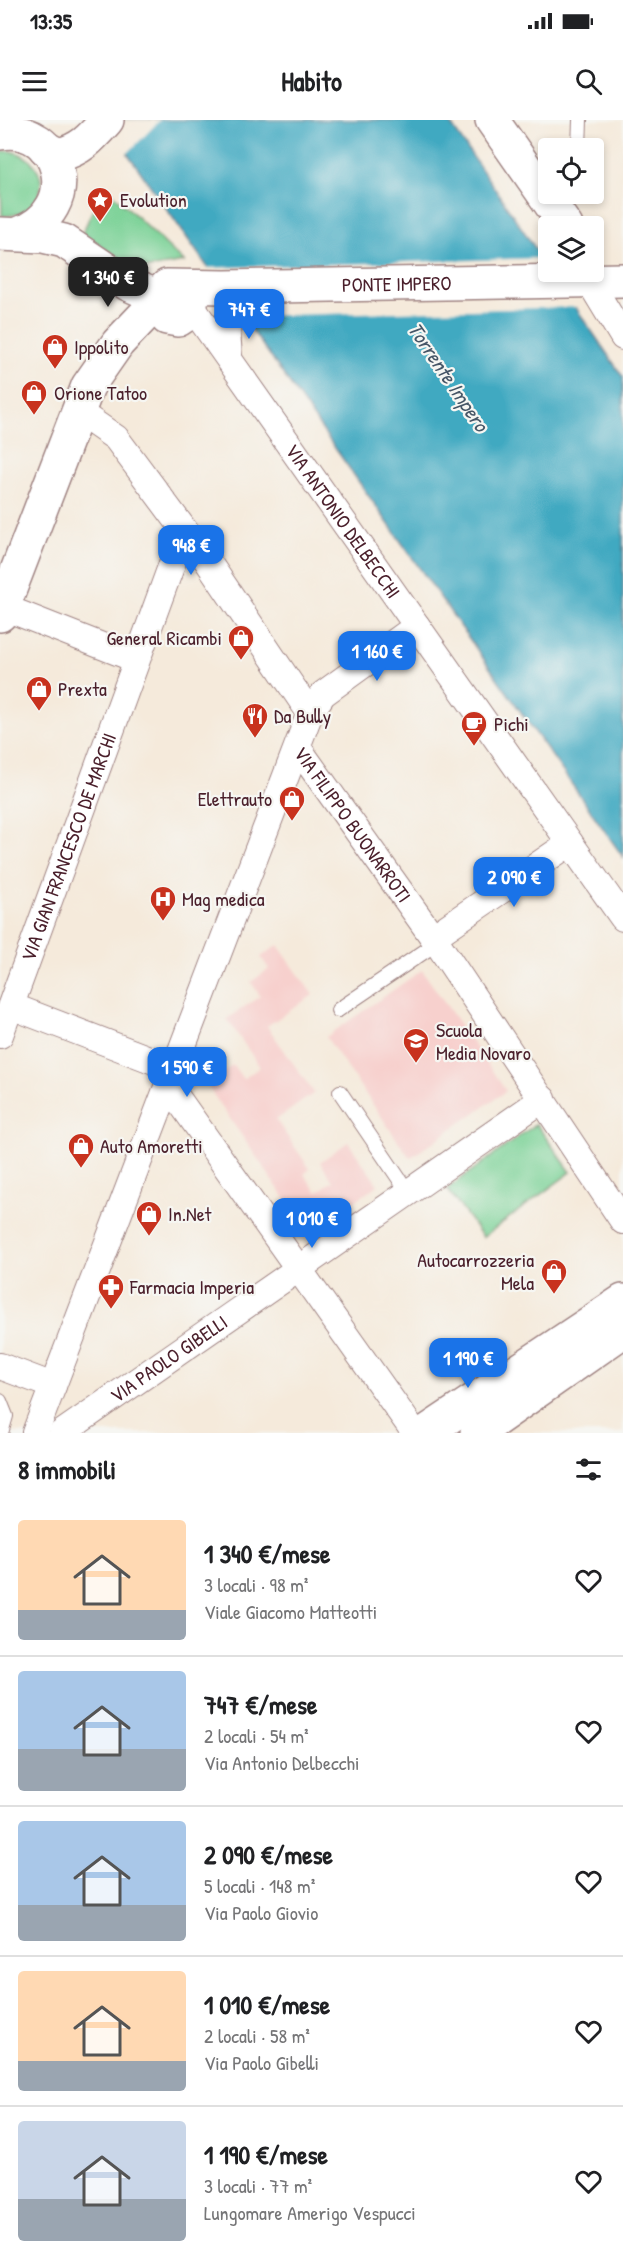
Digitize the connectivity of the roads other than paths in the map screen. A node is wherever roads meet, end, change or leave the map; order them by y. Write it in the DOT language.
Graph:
graph roads {
  1 [pos="492,120"];
  2 [pos="580,120"];
  3 [pos="106,121"];
  4 [pos="0,133"];
  5 [pos="33,136"];
  6 [pos="579,138"];
  7 [pos="538,179"];
  8 [pos="53,208"];
  9 [pos="9,234"];
  10 [pos="64,241"];
  11 [pos="538,279"];
  12 [pos="604,279"];
  13 [pos="623,280"];
  14 [pos="585,282"];
  15 [pos="128,284"];
  16 [pos="260,287"];
  17 [pos="186,299"];
  18 [pos="133,326"];
  19 [pos="220,331"];
  20 [pos="623,337"];
  21 [pos="99,369"];
  22 [pos="76,411"];
  23 [pos="184,531"];
  24 [pos="2,611"];
  25 [pos="417,626"];
  26 [pos="135,659"];
  27 [pos="310,712"];
  28 [pos="298,748"];
  29 [pos="570,843"];
  30 [pos="623,918"];
  31 [pos="435,940"];
  32 [pos="10,1006"];
  33 [pos="338,1010"];
  34 [pos="0,1035"];
  35 [pos="172,1075"];
  36 [pos="340,1092"];
  37 [pos="543,1099"];
  38 [pos="408,1192"];
  39 [pos="623,1221"];
  40 [pos="298,1268"];
  41 [pos="623,1301"];
  42 [pos="623,1331"];
  43 [pos="0,1366"];
  44 [pos="518,1371"];
  45 [pos="53,1386"];
  46 [pos="0,1401"];
  47 [pos="486,1426"];
  48 [pos="73,1430"];
  49 [pos="1,1433"];
  50 [pos="35,1433"];
  51 [pos="415,1433"];
  52 [pos="425,1433"];
  1 -- 7 [label="main road"];
  2 -- 6 [label="lane"];
  3 -- 5 [label="main road"];
  4 -- 5 [label="main road"];
  5 -- 8 [label="main road"];
  8 -- 9 [label="main road"];
  8 -- 10 [label="main road"];
  9 -- 10 [label="main road"];
  10 -- 15 [label="main road"];
  11 -- 16 [label="main road, PONTE IMPERO"];
  12 -- 13 [label="main road, PONTE IMPERO"];
  14 -- 20 [label="street"];
  15 -- 17 [label="main road, PONTE IMPERO"];
  15 -- 18 [label="main road"];
  16 -- 17 [label="main road, PONTE IMPERO"];
  16 -- 19 [label="street"];
  17 -- 18 [label="main road"];
  17 -- 19 [label="street, VIA ANTONIO DELBECCHI"];
  17 -- 21 [label="main road"];
  18 -- 21 [label="main road"];
  19 -- 25 [label="street, VIA ANTONIO DELBECCHI"];
  21 -- 22 [label="main road"];
  22 -- 23 [label="street, VIA FILIPPO BUONARROTI"];
  22 -- 24 [label="main road"];
  23 -- 26 [label="street, VIA GIAN FRANCESCO DE MARCHI"];
  23 -- 27 [label="street, VIA FILIPPO BUONARROTI"];
  24 -- 26 [label="street"];
  25 -- 27 [label="street"];
  25 -- 29 [label="street, VIA ANTONIO DELBECCHI"];
  26 -- 32 [label="street, VIA GIAN FRANCESCO DE MARCHI"];
  27 -- 28 [label="street, VIA FILIPPO BUONARROTI"];
  28 -- 31 [label="street, VIA FILIPPO BUONARROTI"];
  28 -- 35 [label="street"];
  29 -- 30 [label="street, VIA ANTONIO DELBECCHI"];
  29 -- 31 [label="street"];
  31 -- 33 [label="lane"];
  31 -- 37 [label="street, VIA FILIPPO BUONARROTI"];
  32 -- 34 [label="street, VIA GIAN FRANCESCO DE MARCHI"];
  32 -- 35 [label="street"];
  35 -- 40 [label="street"];
  35 -- 45 [label="street"];
  36 -- 38 [label="lane"];
  37 -- 38 [label="street, VIA PAOLO GIBELLI"];
  37 -- 39 [label="street, VIA FILIPPO BUONARROTI"];
  38 -- 40 [label="street, VIA PAOLO GIBELLI"];
  40 -- 48 [label="street, VIA PAOLO GIBELLI"];
  40 -- 51 [label="street"];
  41 -- 44 [label="main road"];
  42 -- 47 [label="main road"];
  43 -- 45 [label="street"];
  44 -- 47 [label="main road"];
  44 -- 52 [label="main road"];
  45 -- 50 [label="street"];
  46 -- 49 [label="lane"];
}
